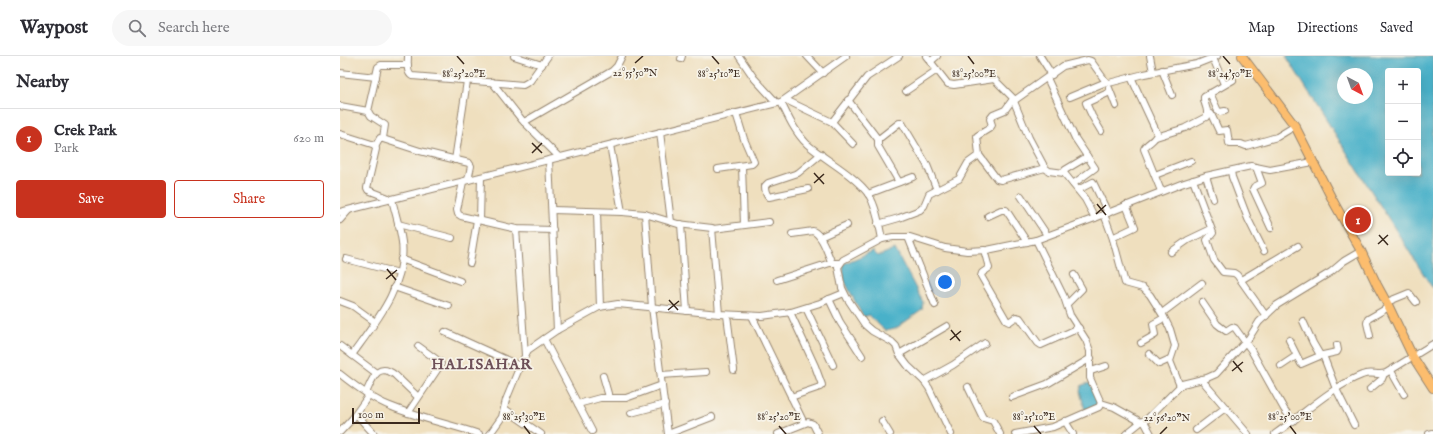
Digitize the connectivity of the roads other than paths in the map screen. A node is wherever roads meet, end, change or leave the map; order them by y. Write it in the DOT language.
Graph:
graph roads {
  1 [pos="408,56"];
  2 [pos="514,56"];
  3 [pos="548,56"];
  4 [pos="622,56"];
  5 [pos="739,56"];
  6 [pos="807,56"];
  7 [pos="846,56"];
  8 [pos="898,56"];
  9 [pos="926,56"];
  10 [pos="937,56"];
  11 [pos="1040,56"];
  12 [pos="1150,56"];
  13 [pos="1242,56"];
  14 [pos="1215,57"];
  15 [pos="930,62"];
  16 [pos="408,65"];
  17 [pos="542,65"];
  18 [pos="936,70"];
  19 [pos="1162,70"];
  20 [pos="1154,72"];
  21 [pos="823,73"];
  22 [pos="340,74"];
  23 [pos="1050,76"];
  24 [pos="376,77"];
  25 [pos="1131,78"];
  26 [pos="467,80"];
  27 [pos="1233,80"];
  28 [pos="492,82"];
  29 [pos="1106,83"];
  30 [pos="1224,84"];
  31 [pos="906,91"];
  32 [pos="1110,92"];
  33 [pos="1210,93"];
  34 [pos="1172,95"];
  35 [pos="1070,97"];
  36 [pos="1013,99"];
  37 [pos="848,100"];
  38 [pos="781,102"];
  39 [pos="340,106"];
  40 [pos="1116,106"];
  41 [pos="368,111"];
  42 [pos="1225,111"];
  43 [pos="1208,112"];
  44 [pos="736,113"];
  45 [pos="524,122"];
  46 [pos="832,122"];
  47 [pos="1295,126"];
  48 [pos="1101,131"];
  49 [pos="660,132"];
  50 [pos="340,134"];
  51 [pos="1156,137"];
  52 [pos="383,138"];
  53 [pos="878,138"];
  54 [pos="853,144"];
  55 [pos="610,145"];
  56 [pos="376,146"];
  57 [pos="821,154"];
  58 [pos="979,155"];
  59 [pos="1087,156"];
  60 [pos="559,157"];
  61 [pos="455,160"];
  62 [pos="549,160"];
  63 [pos="1190,161"];
  64 [pos="1314,162"];
  65 [pos="742,166"];
  66 [pos="1256,167"];
  67 [pos="1045,168"];
  68 [pos="718,169"];
  69 [pos="1231,170"];
  70 [pos="1064,172"];
  71 [pos="1155,175"];
  72 [pos="1206,176"];
  73 [pos="481,177"];
  74 [pos="913,177"];
  75 [pos="1193,180"];
  76 [pos="466,181"];
  77 [pos="899,182"];
  78 [pos="1073,184"];
  79 [pos="808,189"];
  80 [pos="937,190"];
  81 [pos="1078,190"];
  82 [pos="1161,191"];
  83 [pos="868,194"];
  84 [pos="1021,196"];
  85 [pos="391,199"];
  86 [pos="1213,199"];
  87 [pos="1126,205"];
  88 [pos="348,210"];
  89 [pos="552,210"];
  90 [pos="340,212"];
  91 [pos="597,212"];
  92 [pos="622,212"];
  93 [pos="645,214"];
  94 [pos="1106,214"];
  95 [pos="988,216"];
  96 [pos="1095,218"];
  97 [pos="340,220"];
  98 [pos="478,220"];
  99 [pos="671,222"];
  100 [pos="768,222"];
  101 [pos="398,224"];
  102 [pos="681,224"];
  103 [pos="878,224"];
  104 [pos="744,225"];
  105 [pos="847,225"];
  106 [pos="1271,228"];
  107 [pos="516,229"];
  108 [pos="1211,229"];
  109 [pos="553,230"];
  110 [pos="713,230"];
  111 [pos="792,234"];
  112 [pos="1047,235"];
  113 [pos="820,237"];
  114 [pos="908,237"];
  115 [pos="452,238"];
  116 [pos="882,239"];
  117 [pos="1113,239"];
  118 [pos="1036,240"];
  119 [pos="1026,242"];
  120 [pos="1298,246"];
  121 [pos="984,250"];
  122 [pos="1264,251"];
  123 [pos="1361,251"];
  124 [pos="1171,252"];
  125 [pos="346,259"];
  126 [pos="401,260"];
  127 [pos="470,263"];
  128 [pos="832,263"];
  129 [pos="839,263"];
  130 [pos="399,273"];
  131 [pos="1074,275"];
  132 [pos="777,280"];
  133 [pos="1241,280"];
  134 [pos="460,281"];
  135 [pos="1202,283"];
  136 [pos="394,287"];
  137 [pos="844,293"];
  138 [pos="829,299"];
  139 [pos="340,301"];
  140 [pos="1202,302"];
  141 [pos="1416,302"];
  142 [pos="1067,304"];
  143 [pos="935,305"];
  144 [pos="1388,305"];
  145 [pos="449,306"];
  146 [pos="600,307"];
  147 [pos="652,307"];
  148 [pos="806,308"];
  149 [pos="687,311"];
  150 [pos="790,312"];
  151 [pos="719,314"];
  152 [pos="727,315"];
  153 [pos="752,316"];
  154 [pos="1163,316"];
  155 [pos="1266,316"];
  156 [pos="1303,321"];
  157 [pos="375,322"];
  158 [pos="947,326"];
  159 [pos="1079,328"];
  160 [pos="558,330"];
  161 [pos="445,332"];
  162 [pos="1370,336"];
  163 [pos="544,338"];
  164 [pos="1289,340"];
  165 [pos="1245,342"];
  166 [pos="985,343"];
  167 [pos="1141,343"];
  168 [pos="1433,344"];
  169 [pos="1337,345"];
  170 [pos="340,346"];
  171 [pos="418,346"];
  172 [pos="899,354"];
  173 [pos="1149,354"];
  174 [pos="352,355"];
  175 [pos="525,355"];
  176 [pos="1322,355"];
  177 [pos="862,356"];
  178 [pos="1296,356"];
  179 [pos="1413,357"];
  180 [pos="1091,358"];
  181 [pos="1170,359"];
  182 [pos="520,366"];
  183 [pos="833,366"];
  184 [pos="1106,366"];
  185 [pos="1281,366"];
  186 [pos="734,370"];
  187 [pos="1391,370"];
  188 [pos="1091,371"];
  189 [pos="706,372"];
  190 [pos="376,373"];
  191 [pos="340,374"];
  192 [pos="1384,374"];
  193 [pos="661,375"];
  194 [pos="603,376"];
  195 [pos="1201,379"];
  196 [pos="924,381"];
  197 [pos="662,385"];
  198 [pos="1180,386"];
  199 [pos="968,388"];
  200 [pos="1433,388"];
  201 [pos="1336,389"];
  202 [pos="1370,389"];
  203 [pos="368,394"];
  204 [pos="1404,394"];
  205 [pos="418,397"];
  206 [pos="609,397"];
  207 [pos="791,397"];
  208 [pos="1012,397"];
  209 [pos="1101,403"];
  210 [pos="578,404"];
  211 [pos="665,404"];
  212 [pos="1225,408"];
  213 [pos="505,409"];
  214 [pos="631,412"];
  215 [pos="408,413"];
  216 [pos="356,414"];
  217 [pos="712,417"];
  218 [pos="882,420"];
  219 [pos="1065,421"];
  220 [pos="1143,421"];
  221 [pos="1293,421"];
  222 [pos="804,423"];
  223 [pos="1354,425"];
  224 [pos="1196,430"];
  225 [pos="592,431"];
  226 [pos="342,432"];
  227 [pos="1433,432"];
  228 [pos="374,434"];
  229 [pos="479,434"];
  230 [pos="488,434"];
  231 [pos="541,434"];
  232 [pos="778,434"];
  233 [pos="818,434"];
  234 [pos="890,434"];
  235 [pos="951,434"];
  236 [pos="1000,434"];
  237 [pos="1015,434"];
  238 [pos="1073,434"];
  239 [pos="1126,434"];
  240 [pos="1151,434"];
  241 [pos="1248,434"];
  242 [pos="1275,434"];
  243 [pos="1429,434"];
  1 -- 16 [label="street"];
  2 -- 17 [label="street"];
  3 -- 17 [label="street"];
  4 -- 45 [label="street"];
  5 -- 38 [label="street"];
  6 -- 21 [label="street"];
  7 -- 21 [label="street"];
  8 -- 37 [label="street"];
  9 -- 15 [label="street"];
  10 -- 15 [label="street"];
  11 -- 23 [label="street"];
  12 -- 20 [label="street"];
  13 -- 47 [label="main road"];
  14 -- 19 [label="street"];
  14 -- 30 [label="street"];
  15 -- 18 [label="street"];
  16 -- 24 [label="street"];
  16 -- 26 [label="street"];
  17 -- 28 [label="street"];
  18 -- 31 [label="street"];
  18 -- 36 [label="street"];
  19 -- 20 [label="street"];
  19 -- 34 [label="street"];
  20 -- 25 [label="street"];
  21 -- 38 [label="street"];
  22 -- 24 [label="street"];
  23 -- 29 [label="street"];
  23 -- 36 [label="street"];
  23 -- 59 [label="street"];
  24 -- 41 [label="street"];
  25 -- 29 [label="street"];
  25 -- 51 [label="street"];
  26 -- 28 [label="street"];
  26 -- 61 [label="street"];
  27 -- 30 [label="street"];
  28 -- 45 [label="street"];
  29 -- 32 [label="street"];
  29 -- 35 [label="street"];
  30 -- 33 [label="street"];
  32 -- 40 [label="street"];
  32 -- 48 [label="street"];
  33 -- 42 [label="street"];
  33 -- 43 [label="street"];
  36 -- 58 [label="street"];
  36 -- 67 [label="street"];
  37 -- 46 [label="street"];
  37 -- 53 [label="street"];
  38 -- 44 [label="street"];
  38 -- 46 [label="street"];
  38 -- 57 [label="street"];
  39 -- 41 [label="street"];
  41 -- 52 [label="street"];
  43 -- 47 [label="street"];
  43 -- 51 [label="street"];
  44 -- 49 [label="street"];
  44 -- 65 [label="street"];
  45 -- 60 [label="street"];
  46 -- 54 [label="street"];
  47 -- 64 [label="main road"];
  49 -- 55 [label="street"];
  49 -- 99 [label="street"];
  50 -- 56 [label="street"];
  51 -- 71 [label="street"];
  52 -- 56 [label="street"];
  52 -- 61 [label="street"];
  53 -- 77 [label="street"];
  53 -- 80 [label="street"];
  55 -- 60 [label="street"];
  55 -- 92 [label="street"];
  56 -- 85 [label="street"];
  57 -- 79 [label="street"];
  57 -- 83 [label="street"];
  58 -- 67 [label="street"];
  58 -- 80 [label="street"];
  59 -- 70 [label="street"];
  59 -- 78 [label="street"];
  60 -- 62 [label="street"];
  61 -- 76 [label="street"];
  62 -- 73 [label="street"];
  62 -- 89 [label="street"];
  63 -- 71 [label="street"];
  64 -- 66 [label="street"];
  64 -- 123 [label="main road"];
  65 -- 68 [label="street"];
  65 -- 104 [label="street"];
  66 -- 69 [label="street"];
  66 -- 106 [label="street"];
  67 -- 70 [label="street"];
  69 -- 72 [label="street"];
  69 -- 122 [label="street"];
  70 -- 78 [label="street"];
  71 -- 82 [label="street"];
  72 -- 75 [label="street"];
  72 -- 86 [label="street"];
  73 -- 76 [label="street"];
  73 -- 98 [label="street"];
  74 -- 77 [label="street"];
  75 -- 82 [label="street"];
  75 -- 108 [label="street"];
  76 -- 85 [label="street"];
  76 -- 98 [label="street"];
  77 -- 83 [label="street"];
  78 -- 81 [label="street"];
  80 -- 103 [label="street"];
  81 -- 94 [label="street"];
  81 -- 96 [label="street"];
  82 -- 87 [label="street"];
  83 -- 103 [label="street"];
  84 -- 112 [label="street"];
  85 -- 88 [label="street"];
  85 -- 101 [label="street"];
  87 -- 94 [label="street"];
  87 -- 117 [label="street"];
  88 -- 90 [label="street"];
  88 -- 97 [label="street"];
  89 -- 91 [label="street"];
  89 -- 109 [label="street"];
  91 -- 92 [label="street"];
  91 -- 146 [label="street"];
  92 -- 93 [label="street"];
  93 -- 99 [label="street"];
  93 -- 147 [label="street"];
  94 -- 96 [label="street"];
  94 -- 117 [label="street"];
  95 -- 119 [label="street"];
  96 -- 112 [label="street"];
  98 -- 107 [label="street"];
  98 -- 127 [label="street"];
  99 -- 102 [label="street"];
  100 -- 104 [label="street"];
  101 -- 115 [label="street"];
  101 -- 126 [label="street"];
  102 -- 110 [label="street"];
  102 -- 149 [label="street"];
  103 -- 116 [label="street"];
  104 -- 110 [label="street"];
  105 -- 113 [label="street"];
  107 -- 109 [label="street"];
  107 -- 175 [label="street"];
  108 -- 124 [label="street"];
  108 -- 133 [label="street"];
  109 -- 160 [label="street"];
  110 -- 151 [label="street"];
  111 -- 113 [label="street"];
  112 -- 118 [label="street"];
  113 -- 128 [label="street"];
  114 -- 116 [label="street"];
  114 -- 121 [label="street"];
  114 -- 143 [label="street"];
  116 -- 129 [label="street"];
  117 -- 154 [label="street"];
  118 -- 119 [label="street"];
  118 -- 142 [label="street"];
  119 -- 121 [label="street"];
  120 -- 133 [label="street"];
  121 -- 159 [label="street"];
  123 -- 144 [label="main road"];
  123 -- 155 [label="street"];
  125 -- 130 [label="street"];
  126 -- 130 [label="street"];
  126 -- 134 [label="street"];
  128 -- 129 [label="street"];
  128 -- 132 [label="street"];
  129 -- 137 [label="street"];
  130 -- 136 [label="street"];
  131 -- 142 [label="street"];
  133 -- 155 [label="street"];
  135 -- 154 [label="street"];
  136 -- 145 [label="street"];
  136 -- 157 [label="street"];
  137 -- 138 [label="street"];
  137 -- 172 [label="street"];
  138 -- 148 [label="street"];
  138 -- 177 [label="street"];
  139 -- 157 [label="street"];
  140 -- 165 [label="street"];
  141 -- 144 [label="street"];
  142 -- 159 [label="street"];
  144 -- 162 [label="street"];
  144 -- 179 [label="main road"];
  146 -- 147 [label="street"];
  146 -- 160 [label="street"];
  147 -- 149 [label="street"];
  147 -- 193 [label="street"];
  148 -- 150 [label="street"];
  148 -- 183 [label="street"];
  149 -- 151 [label="street"];
  150 -- 153 [label="street"];
  150 -- 207 [label="street"];
  151 -- 152 [label="street"];
  152 -- 153 [label="street"];
  152 -- 186 [label="street"];
  153 -- 207 [label="street"];
  154 -- 167 [label="street"];
  154 -- 181 [label="street"];
  155 -- 165 [label="street"];
  156 -- 176 [label="street"];
  157 -- 174 [label="street"];
  158 -- 172 [label="street"];
  159 -- 180 [label="street"];
  160 -- 163 [label="street"];
  161 -- 182 [label="street"];
  163 -- 175 [label="street"];
  163 -- 210 [label="street"];
  164 -- 178 [label="street"];
  165 -- 195 [label="street"];
  165 -- 221 [label="street"];
  166 -- 196 [label="street"];
  168 -- 179 [label="street"];
  169 -- 176 [label="street"];
  170 -- 174 [label="street"];
  171 -- 205 [label="street"];
  172 -- 196 [label="street"];
  173 -- 181 [label="street"];
  174 -- 190 [label="street"];
  175 -- 182 [label="street"];
  176 -- 178 [label="street"];
  176 -- 201 [label="street"];
  178 -- 185 [label="street"];
  179 -- 187 [label="street"];
  179 -- 200 [label="main road"];
  180 -- 188 [label="street"];
  180 -- 208 [label="street"];
  181 -- 198 [label="street"];
  182 -- 213 [label="street"];
  184 -- 188 [label="street"];
  187 -- 192 [label="street"];
  187 -- 204 [label="street"];
  188 -- 209 [label="street"];
  189 -- 193 [label="street"];
  190 -- 203 [label="street"];
  190 -- 205 [label="street"];
  191 -- 203 [label="street"];
  192 -- 201 [label="street"];
  192 -- 202 [label="street"];
  193 -- 197 [label="street"];
  194 -- 206 [label="street"];
  195 -- 198 [label="street"];
  195 -- 212 [label="street"];
  196 -- 235 [label="street"];
  197 -- 206 [label="street"];
  197 -- 211 [label="street"];
  198 -- 220 [label="street"];
  199 -- 236 [label="street"];
  201 -- 221 [label="street"];
  201 -- 223 [label="street"];
  203 -- 215 [label="street"];
  203 -- 216 [label="street"];
  205 -- 215 [label="street"];
  206 -- 210 [label="street"];
  207 -- 222 [label="street"];
  209 -- 219 [label="street"];
  209 -- 220 [label="street"];
  210 -- 225 [label="street"];
  211 -- 214 [label="street"];
  211 -- 217 [label="street"];
  212 -- 224 [label="street"];
  212 -- 241 [label="street"];
  213 -- 230 [label="street"];
  213 -- 231 [label="street"];
  215 -- 229 [label="street"];
  216 -- 226 [label="street"];
  216 -- 228 [label="street"];
  218 -- 234 [label="street"];
  219 -- 237 [label="street"];
  219 -- 238 [label="street"];
  220 -- 239 [label="street"];
  220 -- 240 [label="street"];
  221 -- 242 [label="street"];
  222 -- 232 [label="street"];
  222 -- 233 [label="street"];
  227 -- 243 [label="street"];
}
